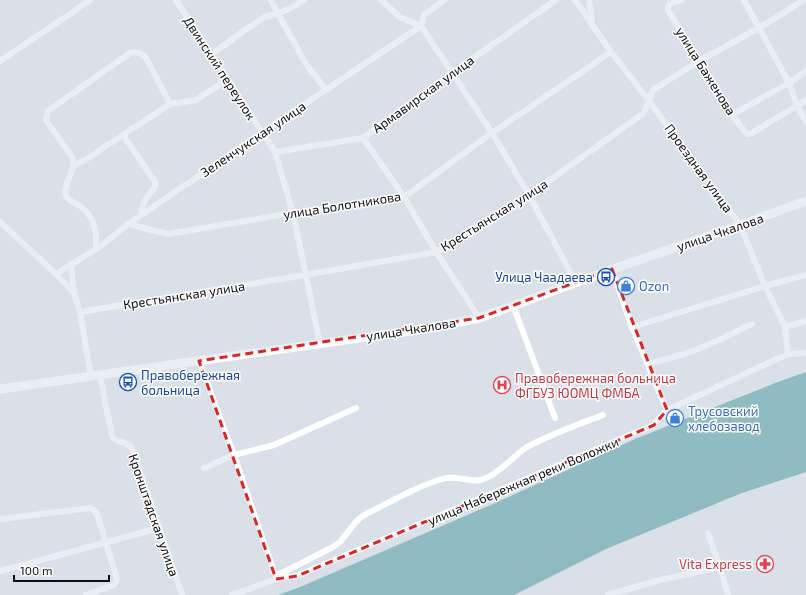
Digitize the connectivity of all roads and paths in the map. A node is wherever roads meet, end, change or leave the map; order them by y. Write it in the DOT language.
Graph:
graph roads {
  1 [pos="90,0"];
  2 [pos="176,0"];
  3 [pos="272,0"];
  4 [pos="304,0"];
  5 [pos="381,0"];
  6 [pos="445,0"];
  7 [pos="556,0"];
  8 [pos="575,0"];
  9 [pos="589,0"];
  10 [pos="682,0"];
  11 [pos="744,0"];
  12 [pos="804,0"];
  13 [pos="277,12"];
  14 [pos="592,25"];
  15 [pos="421,26"];
  16 [pos="759,28"];
  17 [pos="611,52"];
  18 [pos="211,55"];
  19 [pos="699,61"];
  20 [pos="0,62"];
  21 [pos="806,71"];
  22 [pos="452,73"];
  23 [pos="228,79"];
  24 [pos="789,83"];
  25 [pos="326,90"];
  26 [pos="806,100"];
  27 [pos="649,101"];
  28 [pos="170,104"];
  29 [pos="797,106"];
  30 [pos="732,115"];
  31 [pos="806,122"];
  32 [pos="263,132"];
  33 [pos="492,133"];
  34 [pos="123,135"];
  35 [pos="363,138"];
  36 [pos="275,152"];
  37 [pos="74,165"];
  38 [pos="529,196"];
  39 [pos="404,197"];
  40 [pos="806,201"];
  41 [pos="293,213"];
  42 [pos="141,215"];
  43 [pos="0,222"];
  44 [pos="128,224"];
  45 [pos="740,225"];
  46 [pos="96,249"];
  47 [pos="436,252"];
  48 [pos="71,264"];
  49 [pos="612,269"];
  50 [pos="56,274"];
  51 [pos="305,275"];
  52 [pos="806,275"];
  53 [pos="576,283"];
  54 [pos="765,286"];
  55 [pos="74,293"];
  56 [pos="514,305"];
  57 [pos="80,312"];
  58 [pos="479,318"];
  59 [pos="806,321"];
  60 [pos="752,324"];
  61 [pos="632,327"];
  62 [pos="785,327"];
  63 [pos="320,344"];
  64 [pos="806,353"];
  65 [pos="788,354"];
  66 [pos="199,361"];
  67 [pos="648,364"];
  68 [pos="96,376"];
  69 [pos="0,390"];
  70 [pos="356,408"];
  71 [pos="667,410"];
  72 [pos="603,415"];
  73 [pos="554,418"];
  74 [pos="671,422"];
  75 [pos="234,455"];
  76 [pos="204,468"];
  77 [pos="0,519"];
  78 [pos="159,528"];
  79 [pos="708,533"];
  80 [pos="106,543"];
  81 [pos="720,567"];
  82 [pos="0,570"];
  83 [pos="276,577"];
  84 [pos="627,592"];
  85 [pos="86,595"];
  86 [pos="182,595"];
  87 [pos="232,595"];
  88 [pos="608,595"];
  89 [pos="728,595"];
  1 -- 20 [label="street"];
  2 -- 18 [label="street, Двинский переулок"];
  3 -- 13 [label="street"];
  4 -- 13 [label="street"];
  5 -- 15 [label="street"];
  6 -- 15 [label="street, Зеленчукская улица"];
  7 -- 22 [label="street, Армавирская улица"];
  8 -- 14 [label="street, Проездная улица"];
  9 -- 14 [label="street"];
  10 -- 19 [label="street, улица Баженова"];
  11 -- 16 [label="street"];
  12 -- 16 [label="street, Крестьянская улица"];
  13 -- 18 [label="street"];
  13 -- 25 [label="street"];
  14 -- 17 [label="street, Проездная улица"];
  15 -- 22 [label="street"];
  15 -- 25 [label="street, Зеленчукская улица"];
  16 -- 19 [label="street, Крестьянская улица"];
  16 -- 24 [label="street"];
  17 -- 27 [label="street, Проездная улица"];
  17 -- 33 [label="street, улица Болотникова"];
  18 -- 23 [label="street, Двинский переулок"];
  19 -- 27 [label="street, Крестьянская улица"];
  19 -- 30 [label="street, улица Баженова"];
  21 -- 24 [label="street"];
  22 -- 33 [label="street"];
  22 -- 35 [label="street, Армавирская улица"];
  23 -- 28 [label="street"];
  23 -- 32 [label="street, Двинский переулок"];
  24 -- 29 [label="street"];
  24 -- 30 [label="street"];
  25 -- 32 [label="street, Зеленчукская улица"];
  26 -- 29 [label="street"];
  27 -- 38 [label="street, Крестьянская улица"];
  27 -- 45 [label="street, Проездная улица"];
  28 -- 34 [label="street"];
  28 -- 37 [label="street"];
  29 -- 30 [label="street, улица Баженова"];
  29 -- 31 [label="street"];
  32 -- 36 [label="street, Двинский переулок"];
  32 -- 42 [label="street, Зеленчукская улица"];
  33 -- 38 [label="street"];
  33 -- 39 [label="street, улица Болотникова"];
  34 -- 37 [label="street"];
  34 -- 42 [label="street"];
  35 -- 36 [label="street, Армавирская улица"];
  35 -- 39 [label="street"];
  36 -- 41 [label="street, Двинский переулок"];
  37 -- 46 [label="street"];
  38 -- 47 [label="street, Крестьянская улица"];
  38 -- 53 [label="street"];
  39 -- 41 [label="street, улица Болотникова"];
  39 -- 47 [label="street"];
  40 -- 45 [label="main road, улица Чкалова"];
  41 -- 44 [label="street, улица Болотникова"];
  41 -- 51 [label="street, Двинский переулок"];
  42 -- 44 [label="street, Зеленчукская улица"];
  43 -- 50 [label="street"];
  44 -- 46 [label="street, Зеленчукская улица"];
  45 -- 49 [label="main road, улица Чкалова"];
  45 -- 54 [label="street, Проездная улица"];
  46 -- 48 [label="street, Зеленчукская улица"];
  47 -- 51 [label="street, Крестьянская улица"];
  47 -- 58 [label="street"];
  48 -- 50 [label="street, Зеленчукская улица"];
  48 -- 55 [label="street"];
  49 -- 53 [label="main road, улица Чкалова"];
  49 -- 61 [label="street"];
  50 -- 55 [label="street"];
  51 -- 57 [label="street, Крестьянская улица"];
  51 -- 63 [label="street, Двинский переулок"];
  52 -- 54 [label="street"];
  53 -- 56 [label="main road, улица Чкалова"];
  54 -- 61 [label="street"];
  54 -- 62 [label="street, Проездная улица"];
  55 -- 57 [label="street, Кронштадская улица"];
  56 -- 58 [label="main road, улица Чкалова"];
  56 -- 73 [label="street"];
  57 -- 68 [label="street, Кронштадская улица"];
  58 -- 63 [label="main road, улица Чкалова"];
  59 -- 62 [label="street"];
  60 -- 67 [label="street"];
  61 -- 67 [label="street"];
  62 -- 65 [label="street, Проездная улица"];
  63 -- 66 [label="main road, улица Чкалова"];
  64 -- 65 [label="street, улица Набережная реки Воложки"];
  65 -- 71 [label="street, улица Набережная реки Воложки"];
  66 -- 68 [label="main road, улица Чкалова"];
  66 -- 75 [label="street"];
  67 -- 71 [label="street"];
  68 -- 69 [label="main road, улица Чкалова"];
  68 -- 78 [label="street, Кронштадская улица"];
  70 -- 75 [label="street"];
  71 -- 74 [label="street"];
  71 -- 83 [label="street, улица Набережная реки Воложки"];
  72 -- 83 [label="street"];
  75 -- 76 [label="street"];
  75 -- 83 [label="street"];
  77 -- 80 [label="street"];
  78 -- 80 [label="street"];
  78 -- 86 [label="street, Кронштадская улица"];
  79 -- 81 [label="street"];
  80 -- 82 [label="street"];
  80 -- 85 [label="street"];
  81 -- 84 [label="street"];
  81 -- 89 [label="street"];
  83 -- 87 [label="street, улица Набережная реки Воложки"];
  84 -- 88 [label="street"];
}
